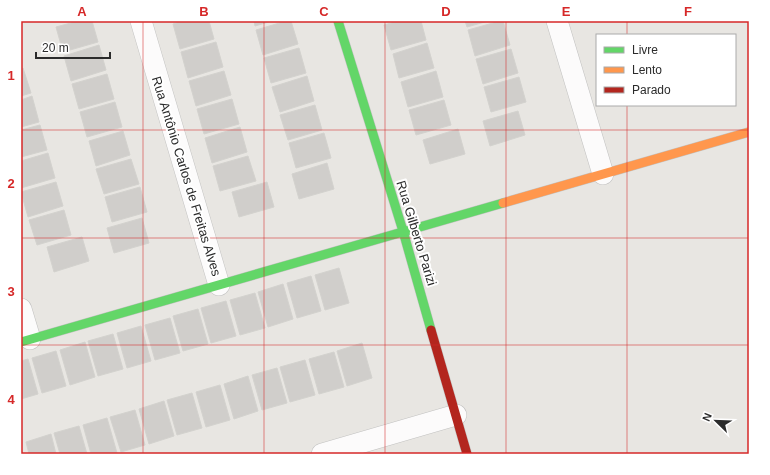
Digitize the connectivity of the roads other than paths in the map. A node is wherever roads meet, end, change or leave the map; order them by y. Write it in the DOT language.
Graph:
graph roads {
  1 [pos="140,21"];
  2 [pos="338,21"];
  3 [pos="557,21"];
  4 [pos="749,132"];
  5 [pos="603,174"];
  6 [pos="403,232"];
  7 [pos="219,285"];
  8 [pos="21,309"];
  9 [pos="26,341"];
  10 [pos="456,415"];
  11 [pos="322,454"];
  12 [pos="467,454"];
  1 -- 7 [label="street, Rua Antônio Carlos de Freitas Alves"];
  2 -- 6 [label="street, Rua Gilberto Parizi"];
  3 -- 5 [label="street"];
  4 -- 5 [label="street"];
  5 -- 6 [label="street"];
  6 -- 7 [label="street"];
  6 -- 10 [label="street, Rua Gilberto Parizi"];
  7 -- 9 [label="street"];
  8 -- 9 [label="street"];
  10 -- 11 [label="street"];
  10 -- 12 [label="street, Rua Gilberto Parizi"];
}
